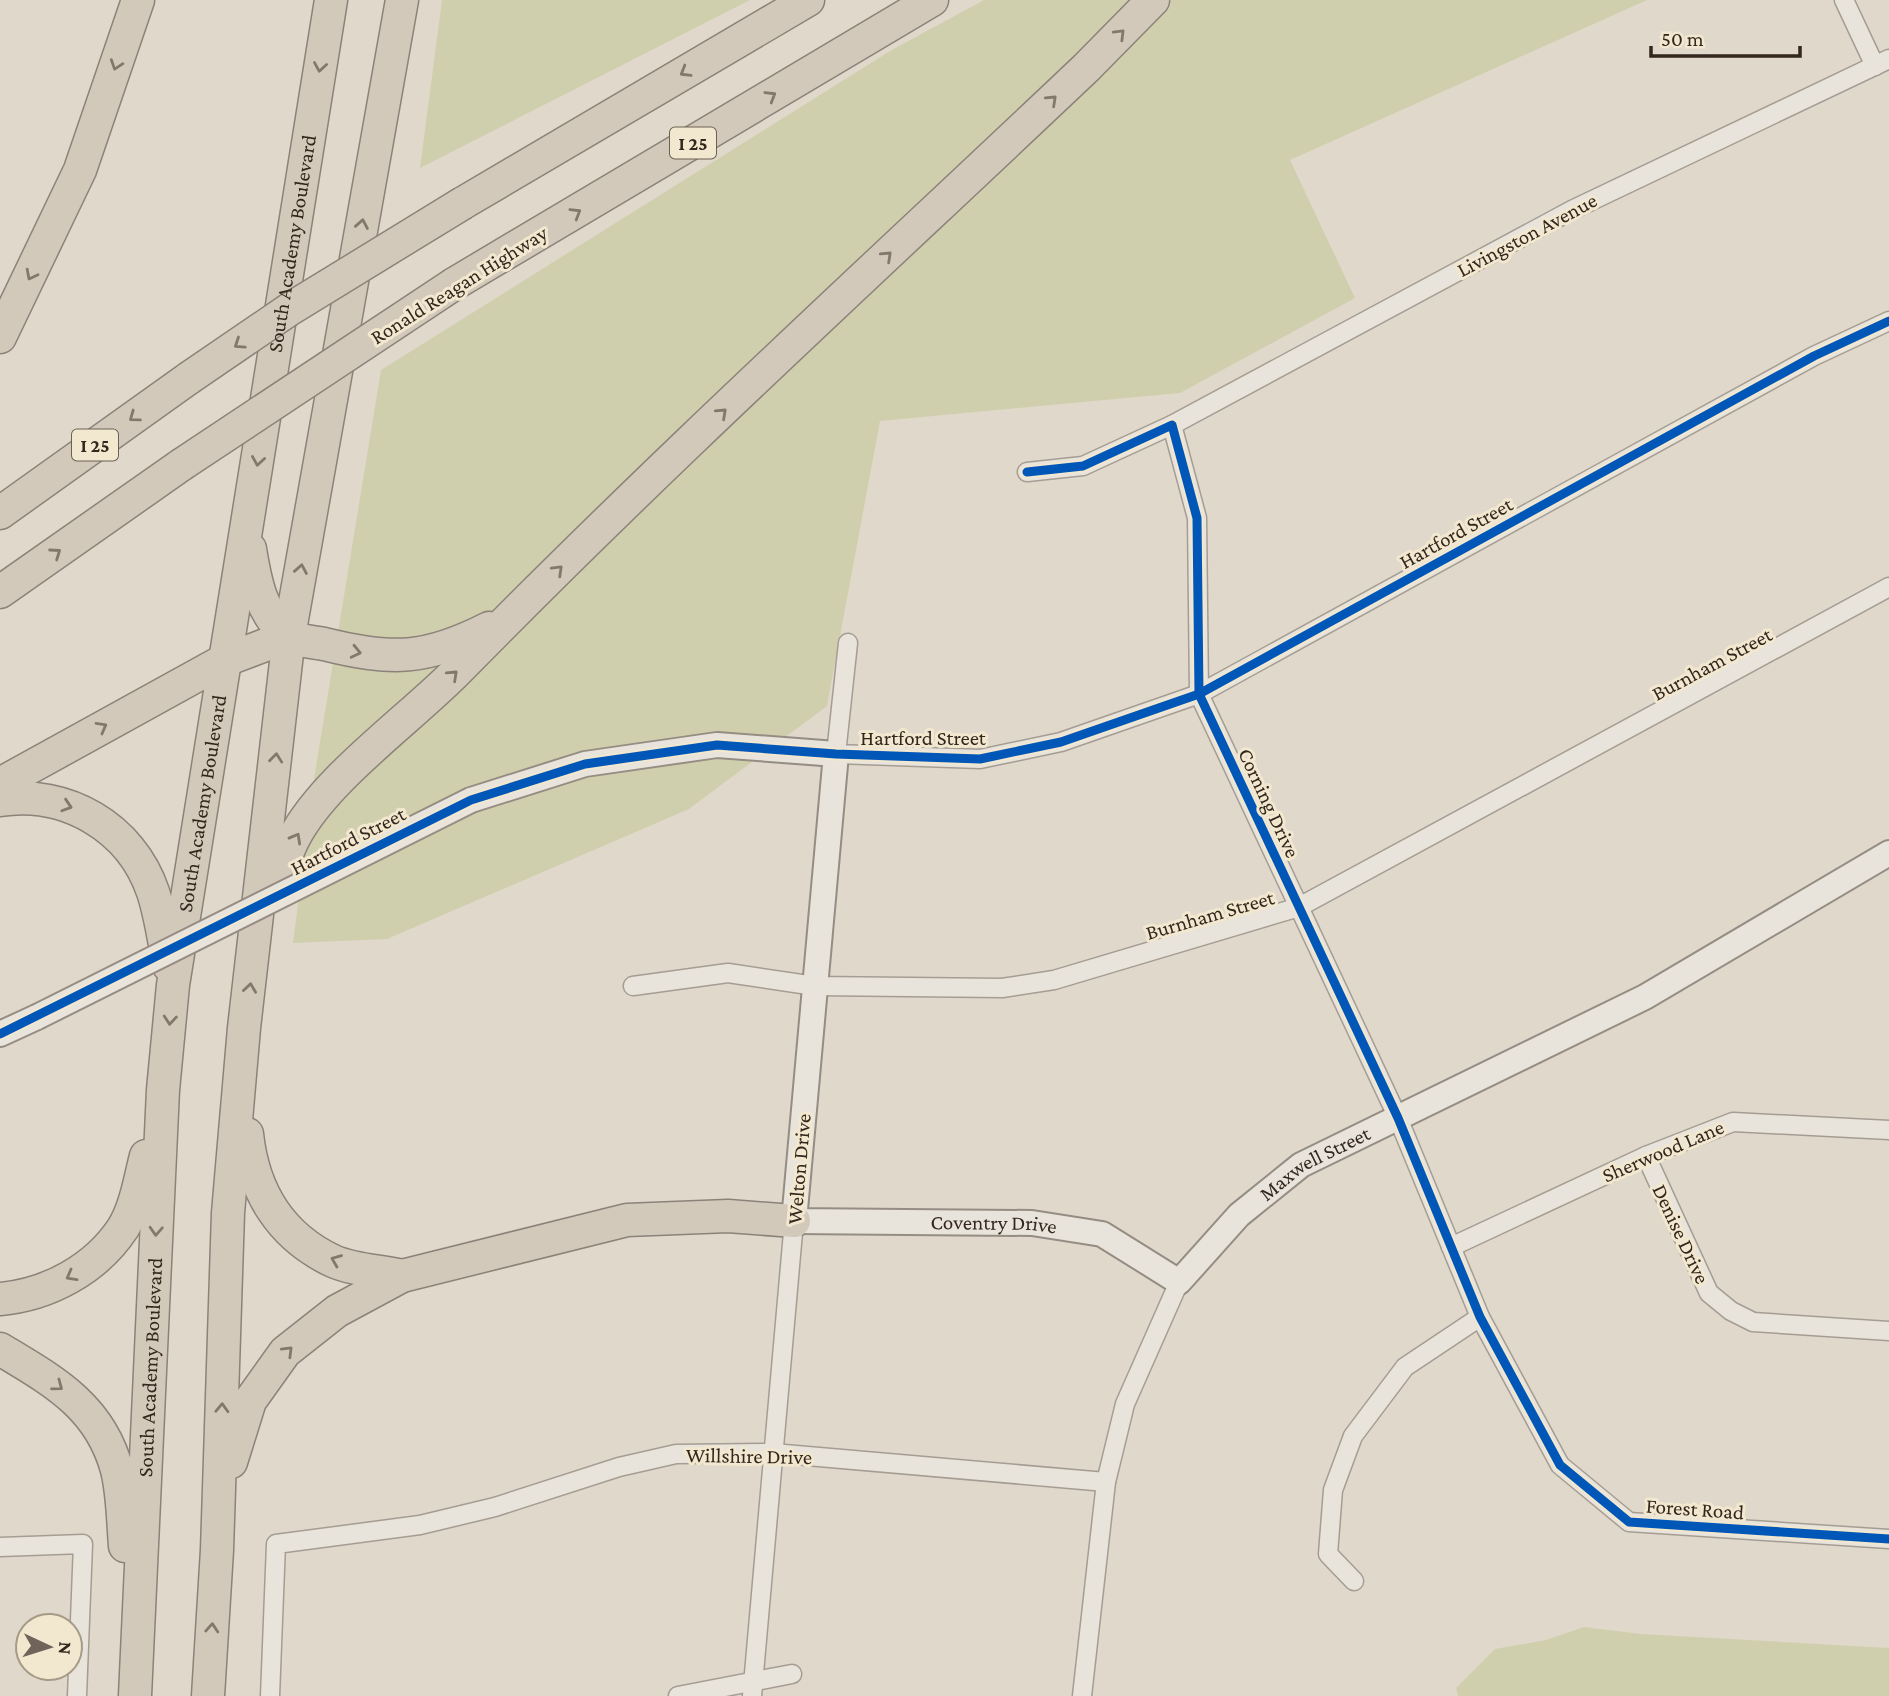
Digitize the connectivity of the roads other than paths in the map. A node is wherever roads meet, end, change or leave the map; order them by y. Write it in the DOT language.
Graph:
graph roads {
  1 [pos="138,0"];
  2 [pos="331,0"];
  3 [pos="402,0"];
  4 [pos="808,0"];
  5 [pos="932,0"];
  6 [pos="1153,0"];
  7 [pos="1844,0"];
  8 [pos="1882,62"];
  9 [pos="1889,321"];
  10 [pos="0,337"];
  11 [pos="1172,425"];
  12 [pos="1027,472"];
  13 [pos="0,513"];
  14 [pos="247,533"];
  15 [pos="1889,587"];
  16 [pos="0,592"];
  17 [pos="509,617"];
  18 [pos="289,636"];
  19 [pos="848,643"];
  20 [pos="223,661"];
  21 [pos="1199,694"];
  22 [pos="836,754"];
  23 [pos="0,784"];
  24 [pos="0,800"];
  25 [pos="1889,853"];
  26 [pos="1299,907"];
  27 [pos="256,948"];
  28 [pos="173,985"];
  29 [pos="633,986"];
  30 [pos="815,986"];
  31 [pos="244,1028"];
  32 [pos="0,1034"];
  33 [pos="163,1090"];
  34 [pos="1398,1118"];
  35 [pos="1889,1130"];
  36 [pos="1646,1156"];
  37 [pos="794,1221"];
  38 [pos="1451,1247"];
  39 [pos="402,1276"];
  40 [pos="1179,1282"];
  41 [pos="0,1298"];
  42 [pos="1480,1317"];
  43 [pos="1889,1331"];
  44 [pos="0,1349"];
  45 [pos="773,1453"];
  46 [pos="1106,1482"];
  47 [pos="1889,1539"];
  48 [pos="0,1547"];
  49 [pos="217,1550"];
  50 [pos="1354,1581"];
  51 [pos="136,1652"];
  52 [pos="792,1674"];
  53 [pos="752,1689"];
  54 [pos="77,1696"];
  55 [pos="135,1696"];
  56 [pos="208,1696"];
  57 [pos="270,1696"];
  58 [pos="678,1696"];
  59 [pos="1082,1696"];
  1 -- 10 [label="highway, one-way"];
  2 -- 14 [label="highway, South Academy Boulevard, one-way"];
  18 -- 3 [label="highway, one-way"];
  4 -- 13 [label="highway, I 25, one-way, bridge"];
  16 -- 5 [label="highway, Ronald Reagan Highway / I 25, one-way, bridge"];
  17 -- 6 [label="highway, one-way"];
  7 -- 8 [label="street"];
  8 -- 11 [label="street, Livingston Avenue"];
  9 -- 21 [label="street, Hartford Street"];
  11 -- 12 [label="street"];
  11 -- 21 [label="street, Corning Drive"];
  14 -- 18 [label="highway"];
  14 -- 20 [label="highway, South Academy Boulevard"];
  15 -- 26 [label="street, Burnham Street"];
  18 -- 17 [label="highway, one-way"];
  27 -- 17 [label="highway, one-way"];
  18 -- 20 [label="highway"];
  27 -- 18 [label="highway, one-way"];
  19 -- 22 [label="street, Welton Drive"];
  23 -- 20 [label="highway, one-way"];
  20 -- 28 [label="highway, South Academy Boulevard"];
  21 -- 22 [label="street, Hartford Street"];
  21 -- 26 [label="street, Corning Drive"];
  22 -- 30 [label="street, Welton Drive"];
  22 -- 32 [label="street, Hartford Street, bridge"];
  24 -- 28 [label="highway, one-way"];
  25 -- 34 [label="street, Maxwell Street"];
  26 -- 30 [label="street, Burnham Street"];
  26 -- 34 [label="street, Corning Drive"];
  31 -- 27 [label="highway, one-way"];
  28 -- 33 [label="highway, South Academy Boulevard, one-way"];
  29 -- 30 [label="street, Burnham Street"];
  30 -- 37 [label="street, Welton Drive"];
  39 -- 31 [label="highway, one-way"];
  49 -- 31 [label="highway, one-way"];
  33 -- 41 [label="highway, one-way"];
  33 -- 51 [label="highway, South Academy Boulevard, one-way"];
  34 -- 38 [label="street, Corning Drive"];
  34 -- 40 [label="street, Maxwell Street"];
  35 -- 36 [label="street, Sherwood Lane"];
  36 -- 38 [label="street, Sherwood Lane"];
  36 -- 43 [label="street, Denise Drive"];
  37 -- 39 [label="highway"];
  37 -- 40 [label="street, Coventry Drive"];
  37 -- 45 [label="street, Welton Drive"];
  38 -- 42 [label="street, Corning Drive"];
  49 -- 39 [label="highway, one-way"];
  40 -- 46 [label="street, Maxwell Street"];
  42 -- 47 [label="street, Forest Road"];
  42 -- 50 [label="street"];
  44 -- 51 [label="highway, one-way"];
  45 -- 46 [label="street, Willshire Drive"];
  45 -- 53 [label="street, Welton Drive"];
  45 -- 57 [label="street, Willshire Drive"];
  46 -- 59 [label="street, Maxwell Street"];
  48 -- 54 [label="street"];
  56 -- 49 [label="highway, one-way"];
  51 -- 55 [label="highway, South Academy Boulevard"];
  52 -- 53 [label="street"];
  53 -- 58 [label="street"];
}
